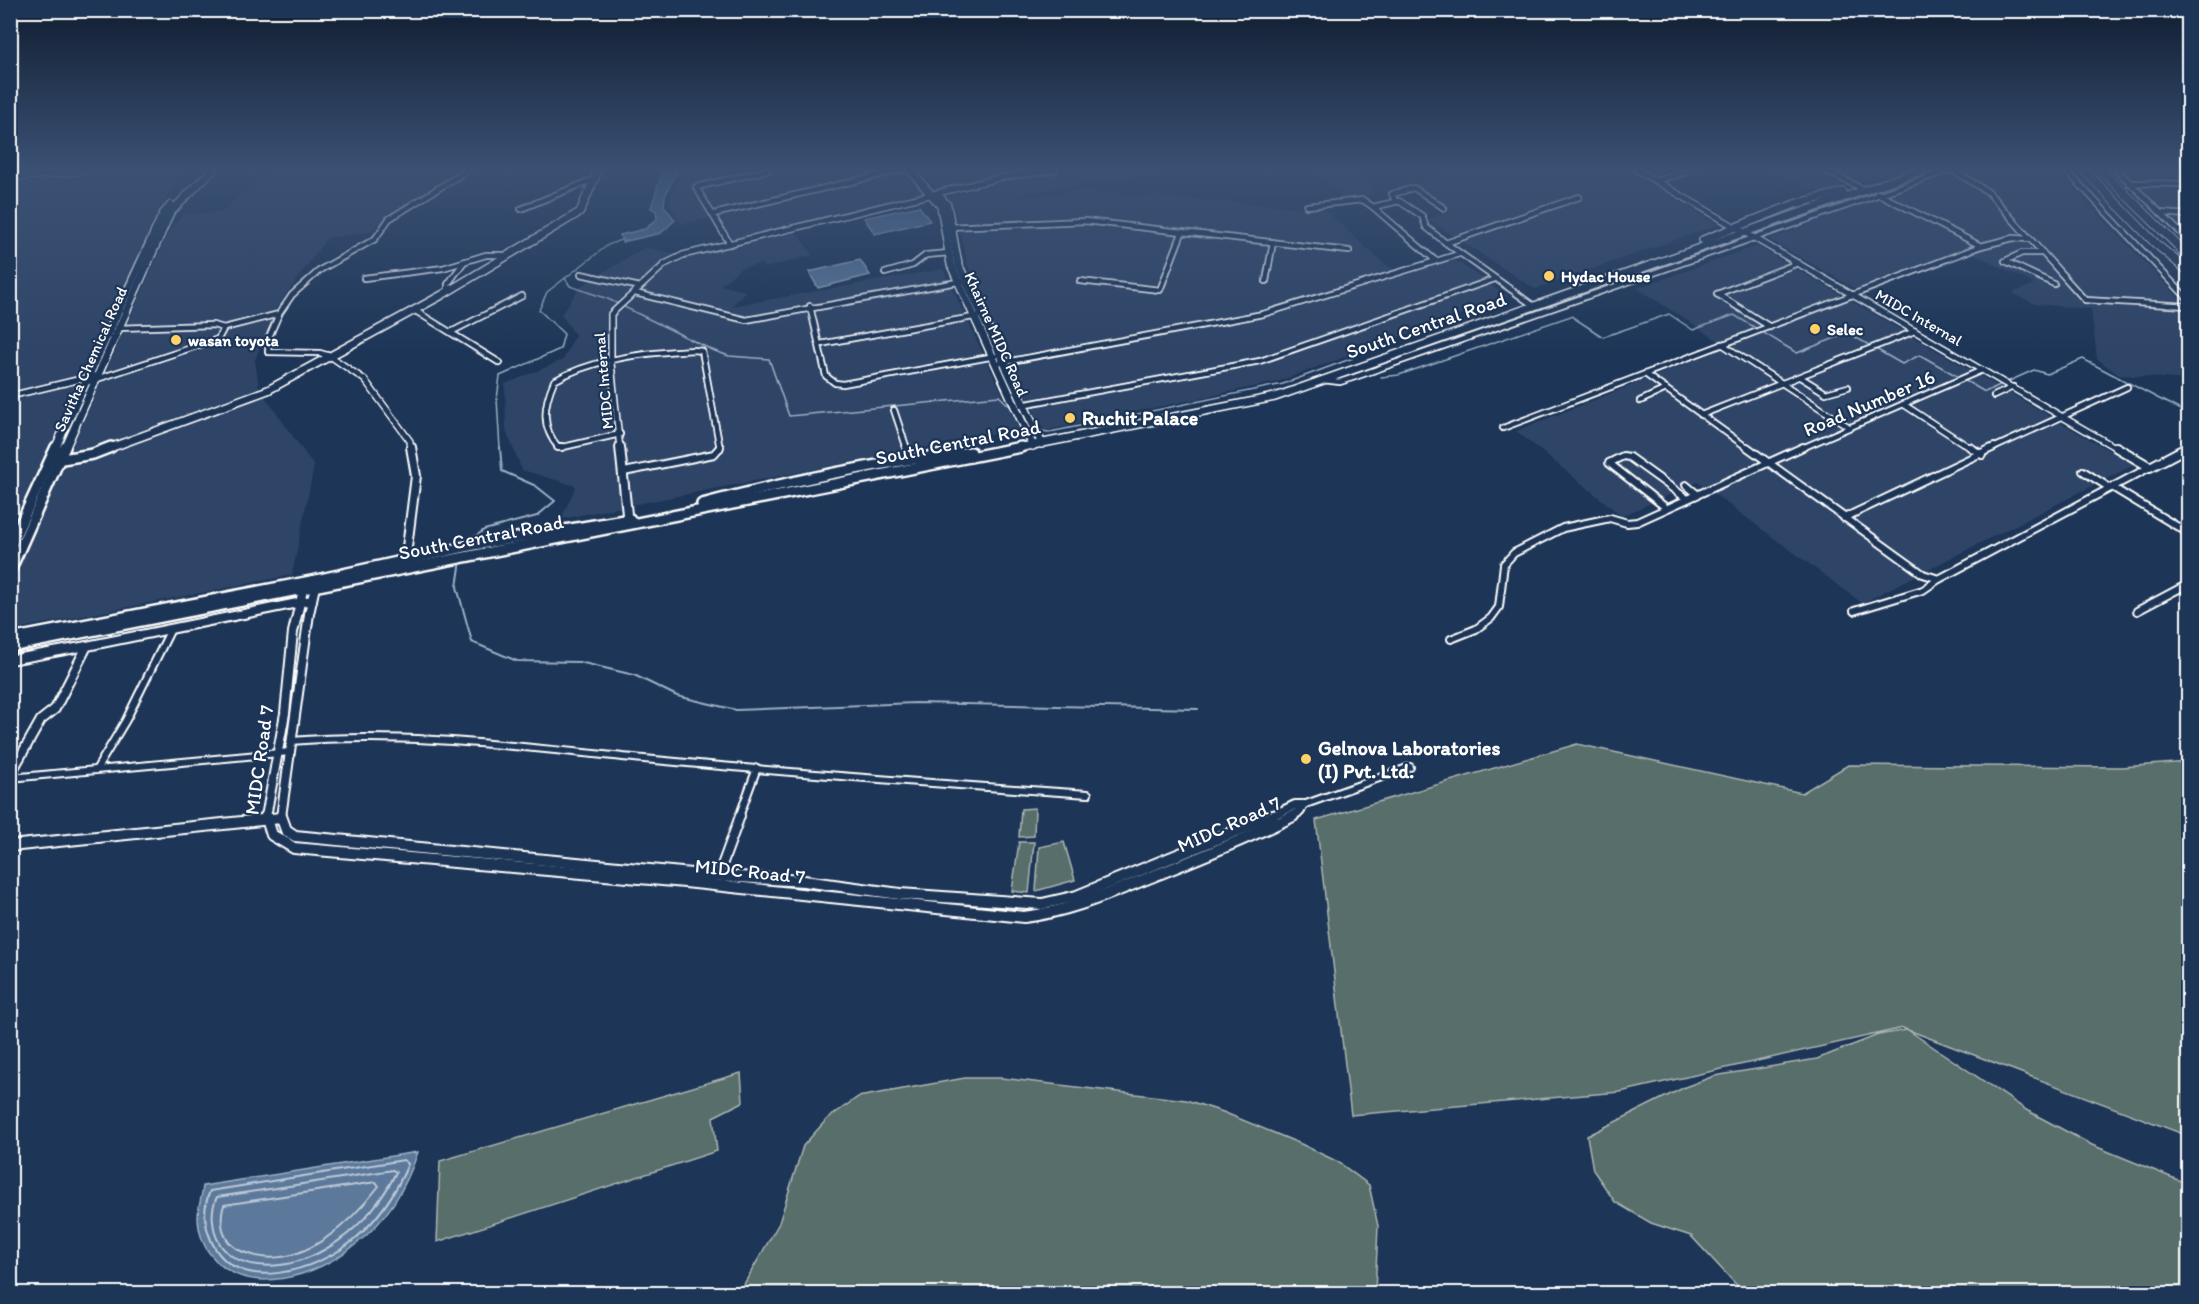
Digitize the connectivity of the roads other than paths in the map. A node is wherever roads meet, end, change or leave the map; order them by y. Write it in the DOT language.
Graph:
graph roads {
  1 [pos="155,231"];
  2 [pos="162,231"];
  3 [pos="381,231"];
  4 [pos="548,231"];
  5 [pos="723,231"];
  6 [pos="784,231"];
  7 [pos="948,231"];
  8 [pos="949,231"];
  9 [pos="1163,231"];
  10 [pos="1401,231"];
  11 [pos="1431,231"];
  12 [pos="1482,231"];
  13 [pos="1722,231"];
  14 [pos="1746,231"];
  15 [pos="1774,231"];
  16 [pos="1951,231"];
  17 [pos="2022,231"];
  18 [pos="2124,231"];
  19 [pos="2150,231"];
  20 [pos="2151,231"];
  21 [pos="2152,231"];
  22 [pos="2163,231"];
  23 [pos="1743,232"];
  24 [pos="1182,233"];
  25 [pos="1754,238"];
  26 [pos="2028,238"];
  27 [pos="1273,242"];
  28 [pos="1446,243"];
  29 [pos="730,244"];
  30 [pos="1981,246"];
  31 [pos="2166,246"];
  32 [pos="1349,251"];
  33 [pos="2180,251"];
  34 [pos="949,253"];
  35 [pos="2041,253"];
  36 [pos="1459,254"];
  37 [pos="508,255"];
  38 [pos="2188,260"];
  39 [pos="1436,261"];
  40 [pos="464,262"];
  41 [pos="1798,263"];
  42 [pos="2179,264"];
  43 [pos="2188,271"];
  44 [pos="885,273"];
  45 [pos="581,274"];
  46 [pos="2188,276"];
  47 [pos="364,278"];
  48 [pos="1495,279"];
  49 [pos="1266,280"];
  50 [pos="963,281"];
  51 [pos="1080,281"];
  52 [pos="2054,284"];
  53 [pos="640,287"];
  54 [pos="448,291"];
  55 [pos="634,293"];
  56 [pos="1853,295"];
  57 [pos="522,296"];
  58 [pos="2188,299"];
  59 [pos="1532,304"];
  60 [pos="810,306"];
  61 [pos="2188,306"];
  62 [pos="414,310"];
  63 [pos="279,314"];
  64 [pos="978,316"];
  65 [pos="1769,327"];
  66 [pos="110,328"];
  67 [pos="119,328"];
  68 [pos="224,328"];
  69 [pos="1915,331"];
  70 [pos="451,332"];
  71 [pos="819,344"];
  72 [pos="1722,344"];
  73 [pos="330,356"];
  74 [pos="998,359"];
  75 [pos="500,363"];
  76 [pos="611,363"];
  77 [pos="1982,369"];
  78 [pos="1645,374"];
  79 [pos="97,377"];
  80 [pos="1800,377"];
  81 [pos="1323,380"];
  82 [pos="86,381"];
  83 [pos="1782,383"];
  84 [pos="1848,387"];
  85 [pos="2013,387"];
  86 [pos="2127,387"];
  87 [pos="1666,389"];
  88 [pos="10,396"];
  89 [pos="1994,396"];
  90 [pos="1640,401"];
  91 [pos="1903,404"];
  92 [pos="1019,406"];
  93 [pos="894,410"];
  94 [pos="1701,415"];
  95 [pos="2062,416"];
  96 [pos="1849,427"];
  97 [pos="1503,428"];
  98 [pos="620,434"];
  99 [pos="1037,443"];
  100 [pos="2188,447"];
  101 [pos="1982,455"];
  102 [pos="910,458"];
  103 [pos="60,459"];
  104 [pos="50,461"];
  105 [pos="1767,463"];
  106 [pos="2150,466"];
  107 [pos="2083,471"];
  108 [pos="624,472"];
  109 [pos="1686,485"];
  110 [pos="2111,487"];
  111 [pos="1697,495"];
  112 [pos="1686,498"];
  113 [pos="1665,507"];
  114 [pos="1844,518"];
  115 [pos="628,522"];
  116 [pos="2188,533"];
  117 [pos="10,547"];
  118 [pos="405,560"];
  119 [pos="10,571"];
  120 [pos="404,571"];
  121 [pos="1939,579"];
  122 [pos="315,584"];
  123 [pos="2188,584"];
  124 [pos="304,586"];
  125 [pos="312,600"];
  126 [pos="300,603"];
  127 [pos="1854,611"];
  128 [pos="2137,611"];
  129 [pos="171,629"];
  130 [pos="10,639"];
  131 [pos="1451,639"];
  132 [pos="87,646"];
  133 [pos="10,647"];
  134 [pos="10,660"];
  135 [pos="291,741"];
  136 [pos="290,752"];
  137 [pos="278,753"];
  138 [pos="1410,767"];
  139 [pos="757,768"];
  140 [pos="96,770"];
  141 [pos="10,777"];
  142 [pos="1088,794"];
  143 [pos="1303,805"];
  144 [pos="280,818"];
  145 [pos="266,820"];
  146 [pos="349,842"];
  147 [pos="10,846"];
  148 [pos="341,852"];
  149 [pos="574,861"];
  150 [pos="570,871"];
  151 [pos="718,876"];
  152 [pos="804,881"];
  153 [pos="803,893"];
  1 -- 66 [label="main road, Savitha Chemical Road"];
  2 -- 67 [label="main road, Savitha Chemical Road"];
  3 -- 63 [label="street"];
  4 -- 37 [label="main road"];
  5 -- 29 [label="street"];
  6 -- 29 [label="street, MIDC Internal"];
  7 -- 34 [label="main road, Khairne MIDC Road"];
  8 -- 50 [label="main road, Khairne MIDC Road"];
  9 -- 24 [label="street"];
  10 -- 39 [label="street"];
  11 -- 28 [label="street"];
  12 -- 28 [label="street"];
  13 -- 59 [label="main road, South Central Road"];
  14 -- 23 [label="main road, South Central Road"];
  15 -- 25 [label="street"];
  16 -- 30 [label="street"];
  17 -- 26 [label="street"];
  18 -- 58 [label="street"];
  19 -- 31 [label="main road"];
  20 -- 31 [label="main road"];
  21 -- 31 [label="main road"];
  22 -- 33 [label="main road"];
  23 -- 25 [label="street, MIDC Internal"];
  23 -- 59 [label="main road, South Central Road"];
  24 -- 27 [label="street"];
  24 -- 51 [label="street"];
  25 -- 41 [label="street, MIDC Internal"];
  25 -- 81 [label="street"];
  26 -- 30 [label="street"];
  26 -- 35 [label="street"];
  27 -- 32 [label="street"];
  27 -- 49 [label="street"];
  28 -- 36 [label="street"];
  29 -- 53 [label="street, MIDC Internal"];
  30 -- 56 [label="street"];
  31 -- 33 [label="main road"];
  31 -- 42 [label="main road"];
  33 -- 38 [label="main road"];
  34 -- 44 [label="street"];
  34 -- 50 [label="main road, Khairne MIDC Road"];
  35 -- 52 [label="street"];
  35 -- 61 [label="street"];
  36 -- 39 [label="street"];
  36 -- 48 [label="street"];
  37 -- 40 [label="street"];
  37 -- 54 [label="main road"];
  39 -- 74 [label="street"];
  40 -- 47 [label="street"];
  40 -- 54 [label="street"];
  41 -- 56 [label="street, MIDC Internal"];
  41 -- 65 [label="street"];
  42 -- 43 [label="main road"];
  42 -- 46 [label="main road"];
  45 -- 53 [label="street"];
  48 -- 59 [label="street"];
  48 -- 92 [label="street"];
  50 -- 60 [label="street"];
  50 -- 64 [label="main road, Khairne MIDC Road"];
  53 -- 55 [label="street, MIDC Internal"];
  54 -- 62 [label="main road"];
  55 -- 60 [label="street"];
  55 -- 76 [label="street, MIDC Internal"];
  56 -- 65 [label="street"];
  56 -- 69 [label="street, MIDC Internal"];
  57 -- 70 [label="street"];
  59 -- 81 [label="main road, South Central Road"];
  59 -- 99 [label="main road, South Central Road"];
  60 -- 71 [label="street"];
  62 -- 70 [label="street"];
  62 -- 73 [label="main road"];
  63 -- 68 [label="street"];
  63 -- 73 [label="street"];
  64 -- 71 [label="street"];
  64 -- 74 [label="main road, Khairne MIDC Road"];
  65 -- 72 [label="street"];
  66 -- 67 [label="street"];
  66 -- 82 [label="main road, Savitha Chemical Road"];
  67 -- 68 [label="street"];
  67 -- 79 [label="main road, Savitha Chemical Road"];
  68 -- 79 [label="street"];
  69 -- 77 [label="street, MIDC Internal"];
  69 -- 80 [label="street"];
  70 -- 75 [label="street"];
  71 -- 74 [label="street"];
  72 -- 78 [label="street"];
  72 -- 83 [label="street"];
  73 -- 103 [label="main road"];
  73 -- 118 [label="street"];
  74 -- 92 [label="main road, Khairne MIDC Road"];
  76 -- 98 [label="street, MIDC Internal"];
  76 -- 98 [label="street"];
  76 -- 108 [label="street"];
  77 -- 85 [label="street, MIDC Internal"];
  77 -- 91 [label="street, Road Number 16"];
  78 -- 87 [label="street"];
  78 -- 97 [label="street"];
  79 -- 82 [label="street"];
  79 -- 103 [label="main road, Savitha Chemical Road"];
  80 -- 83 [label="street"];
  80 -- 84 [label="street"];
  81 -- 99 [label="main road, South Central Road"];
  82 -- 88 [label="street"];
  82 -- 104 [label="main road, Savitha Chemical Road"];
  83 -- 94 [label="street"];
  83 -- 96 [label="street"];
  85 -- 89 [label="street"];
  85 -- 95 [label="street, MIDC Internal"];
  86 -- 95 [label="street"];
  87 -- 90 [label="street"];
  87 -- 94 [label="street"];
  91 -- 96 [label="street, Road Number 16"];
  91 -- 101 [label="street"];
  92 -- 99 [label="main road, Khairne MIDC Road"];
  93 -- 102 [label="street"];
  94 -- 105 [label="street"];
  95 -- 101 [label="street"];
  95 -- 106 [label="street, MIDC Internal"];
  96 -- 105 [label="street, Road Number 16"];
  98 -- 108 [label="street, MIDC Internal"];
  99 -- 102 [label="main road, South Central Road"];
  99 -- 115 [label="main road, South Central Road"];
  100 -- 106 [label="street"];
  101 -- 114 [label="street"];
  102 -- 115 [label="main road, South Central Road"];
  103 -- 104 [label="main road"];
  103 -- 119 [label="main road, Savitha Chemical Road"];
  104 -- 117 [label="main road, Savitha Chemical Road"];
  105 -- 111 [label="street, Road Number 16"];
  105 -- 114 [label="street"];
  106 -- 110 [label="street"];
  107 -- 110 [label="street"];
  108 -- 115 [label="street, MIDC Internal"];
  109 -- 111 [label="street"];
  110 -- 116 [label="street"];
  110 -- 121 [label="street"];
  111 -- 112 [label="street, Road Number 16"];
  112 -- 113 [label="street, Road Number 16"];
  112 -- 113 [label="street"];
  113 -- 131 [label="street, Road Number 16"];
  114 -- 121 [label="street"];
  115 -- 118 [label="main road, South Central Road"];
  115 -- 120 [label="main road, South Central Road"];
  118 -- 120 [label="street"];
  118 -- 122 [label="main road, South Central Road"];
  120 -- 122 [label="main road, South Central Road"];
  121 -- 127 [label="street"];
  122 -- 124 [label="main road, South Central Road"];
  122 -- 125 [label="street, MIDC Road 7"];
  123 -- 128 [label="street"];
  124 -- 126 [label="street, MIDC Road 7"];
  124 -- 130 [label="main road, South Central Road"];
  124 -- 133 [label="main road, South Central Road"];
  125 -- 126 [label="street"];
  125 -- 135 [label="street, MIDC Road 7"];
  126 -- 129 [label="street"];
  126 -- 137 [label="street, MIDC Road 7"];
  129 -- 132 [label="street"];
  129 -- 140 [label="street"];
  132 -- 134 [label="street"];
  132 -- 141 [label="street"];
  135 -- 136 [label="street, MIDC Road 7"];
  135 -- 139 [label="street"];
  136 -- 137 [label="street"];
  136 -- 144 [label="street, MIDC Road 7"];
  137 -- 140 [label="street"];
  137 -- 145 [label="street, MIDC Road 7"];
  138 -- 143 [label="street"];
  139 -- 142 [label="street"];
  139 -- 151 [label="street"];
  140 -- 141 [label="street"];
  143 -- 152 [label="street, MIDC Road 7"];
  143 -- 153 [label="street, MIDC Road 7"];
  144 -- 145 [label="street"];
  144 -- 146 [label="street, MIDC Road 7"];
  145 -- 147 [label="street"];
  145 -- 148 [label="street, MIDC Road 7"];
  146 -- 148 [label="street"];
  146 -- 149 [label="street, MIDC Road 7"];
  148 -- 150 [label="street, MIDC Road 7"];
  149 -- 150 [label="street"];
  149 -- 151 [label="street, MIDC Road 7"];
  150 -- 153 [label="street, MIDC Road 7"];
  151 -- 152 [label="street, MIDC Road 7"];
  152 -- 153 [label="street"];
}
